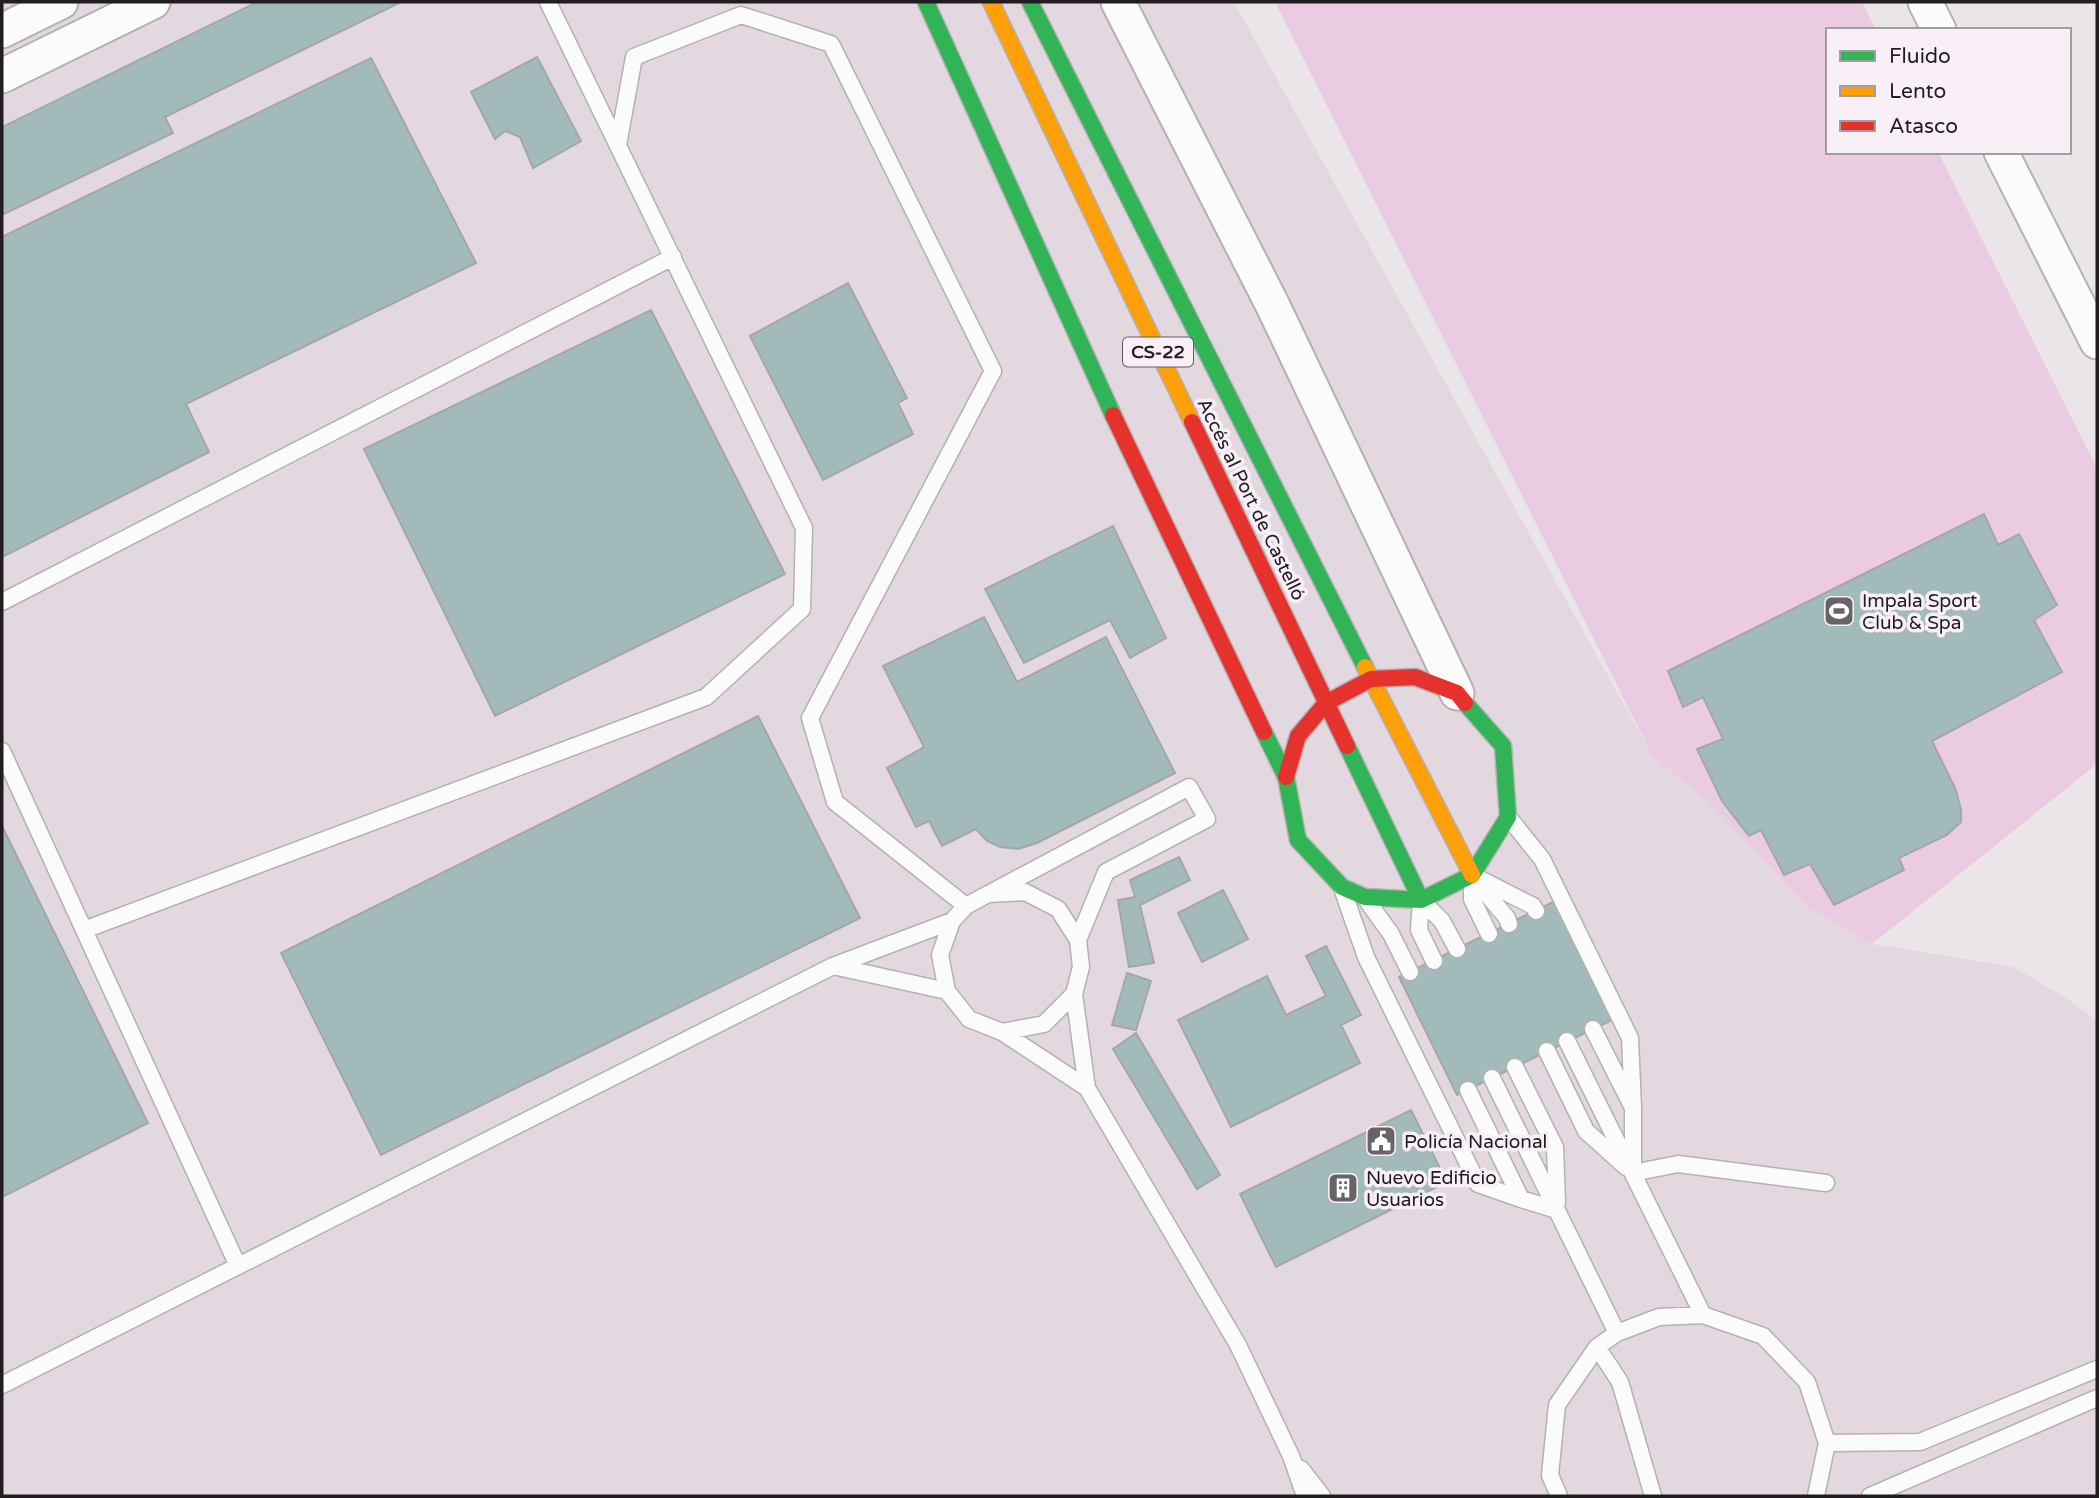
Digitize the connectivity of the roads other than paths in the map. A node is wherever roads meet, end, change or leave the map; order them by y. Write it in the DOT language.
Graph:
graph roads {
  1 [pos="61,2"];
  2 [pos="153,2"];
  3 [pos="548,2"];
  4 [pos="926,2"];
  5 [pos="991,2"];
  6 [pos="1030,2"];
  7 [pos="1118,2"];
  8 [pos="1925,2"];
  9 [pos="1938,28"];
  10 [pos="2,31"];
  11 [pos="2,76"];
  12 [pos="618,145"];
  13 [pos="2002,154"];
  14 [pos="673,257"];
  15 [pos="2097,342"];
  16 [pos="2,602"];
  17 [pos="1371,679"];
  18 [pos="1457,692"];
  19 [pos="1326,702"];
  20 [pos="2,751"];
  21 [pos="1286,777"];
  22 [pos="1508,817"];
  23 [pos="1472,875"];
  24 [pos="1342,887"];
  25 [pos="988,894"];
  26 [pos="1365,897"];
  27 [pos="1421,900"];
  28 [pos="966,906"];
  29 [pos="1535,911"];
  30 [pos="952,921"];
  31 [pos="1509,924"];
  32 [pos="84,930"];
  33 [pos="1489,934"];
  34 [pos="1078,940"];
  35 [pos="1457,949"];
  36 [pos="1434,961"];
  37 [pos="833,966"];
  38 [pos="1410,972"];
  39 [pos="947,991"];
  40 [pos="1074,994"];
  41 [pos="1593,1029"];
  42 [pos="1002,1032"];
  43 [pos="1567,1041"];
  44 [pos="1547,1051"];
  45 [pos="1515,1067"];
  46 [pos="1492,1078"];
  47 [pos="1087,1088"];
  48 [pos="1468,1090"];
  49 [pos="1633,1108"];
  50 [pos="1633,1173"];
  51 [pos="1826,1184"];
  52 [pos="1521,1199"];
  53 [pos="1557,1210"];
  54 [pos="238,1266"];
  55 [pos="1703,1315"];
  56 [pos="1617,1333"];
  57 [pos="1597,1347"];
  58 [pos="2097,1369"];
  59 [pos="2,1385"];
  60 [pos="2097,1398"];
  61 [pos="1827,1443"];
  62 [pos="1292,1456"];
  63 [pos="1305,1496"];
  64 [pos="1322,1496"];
  65 [pos="1559,1496"];
  66 [pos="1653,1496"];
  67 [pos="1816,1496"];
  68 [pos="1870,1496"];
  1 -- 10 [label="street"];
  2 -- 11 [label="street"];
  3 -- 12 [label="lane"];
  4 -- 21 [label="main road"];
  5 -- 19 [label="main road, Accés al Port de Castelló / CS-22"];
  6 -- 17 [label="main road, Accés al Port de Castelló / CS-22"];
  7 -- 18 [label="street"];
  8 -- 9 [label="street"];
  12 -- 14 [label="lane"];
  12 -- 28 [label="lane"];
  13 -- 15 [label="street"];
  14 -- 16 [label="lane"];
  14 -- 32 [label="lane"];
  17 -- 18 [label="main road"];
  17 -- 19 [label="main road"];
  17 -- 23 [label="main road, Accés al Port de Castelló / CS-22"];
  18 -- 22 [label="main road"];
  19 -- 21 [label="main road"];
  19 -- 27 [label="main road, Accés al Port de Castelló / CS-22"];
  20 -- 32 [label="lane"];
  21 -- 24 [label="main road"];
  22 -- 23 [label="main road"];
  22 -- 49 [label="lane"];
  23 -- 27 [label="main road"];
  23 -- 29 [label="lane"];
  23 -- 31 [label="lane"];
  23 -- 33 [label="lane"];
  24 -- 26 [label="main road"];
  24 -- 52 [label="lane"];
  25 -- 28 [label="lane"];
  25 -- 34 [label="lane"];
  25 -- 34 [label="lane"];
  26 -- 27 [label="main road"];
  26 -- 38 [label="lane"];
  27 -- 35 [label="lane"];
  27 -- 36 [label="lane"];
  28 -- 30 [label="lane"];
  30 -- 37 [label="lane"];
  30 -- 39 [label="lane"];
  32 -- 54 [label="lane"];
  34 -- 40 [label="lane"];
  37 -- 39 [label="lane"];
  37 -- 54 [label="lane"];
  39 -- 42 [label="lane"];
  40 -- 42 [label="lane"];
  40 -- 47 [label="lane"];
  41 -- 49 [label="lane"];
  42 -- 47 [label="lane"];
  43 -- 50 [label="lane"];
  44 -- 50 [label="lane"];
  45 -- 53 [label="lane"];
  46 -- 53 [label="lane"];
  47 -- 62 [label="lane"];
  48 -- 52 [label="lane"];
  49 -- 50 [label="lane"];
  50 -- 51 [label="lane"];
  50 -- 55 [label="lane"];
  52 -- 53 [label="lane"];
  53 -- 56 [label="lane"];
  54 -- 59 [label="lane"];
  55 -- 56 [label="lane"];
  55 -- 61 [label="lane"];
  56 -- 57 [label="lane"];
  57 -- 65 [label="lane"];
  57 -- 66 [label="lane"];
  58 -- 61 [label="lane"];
  60 -- 68 [label="lane"];
  61 -- 67 [label="lane"];
  62 -- 63 [label="lane"];
  62 -- 64 [label="lane"];
}
